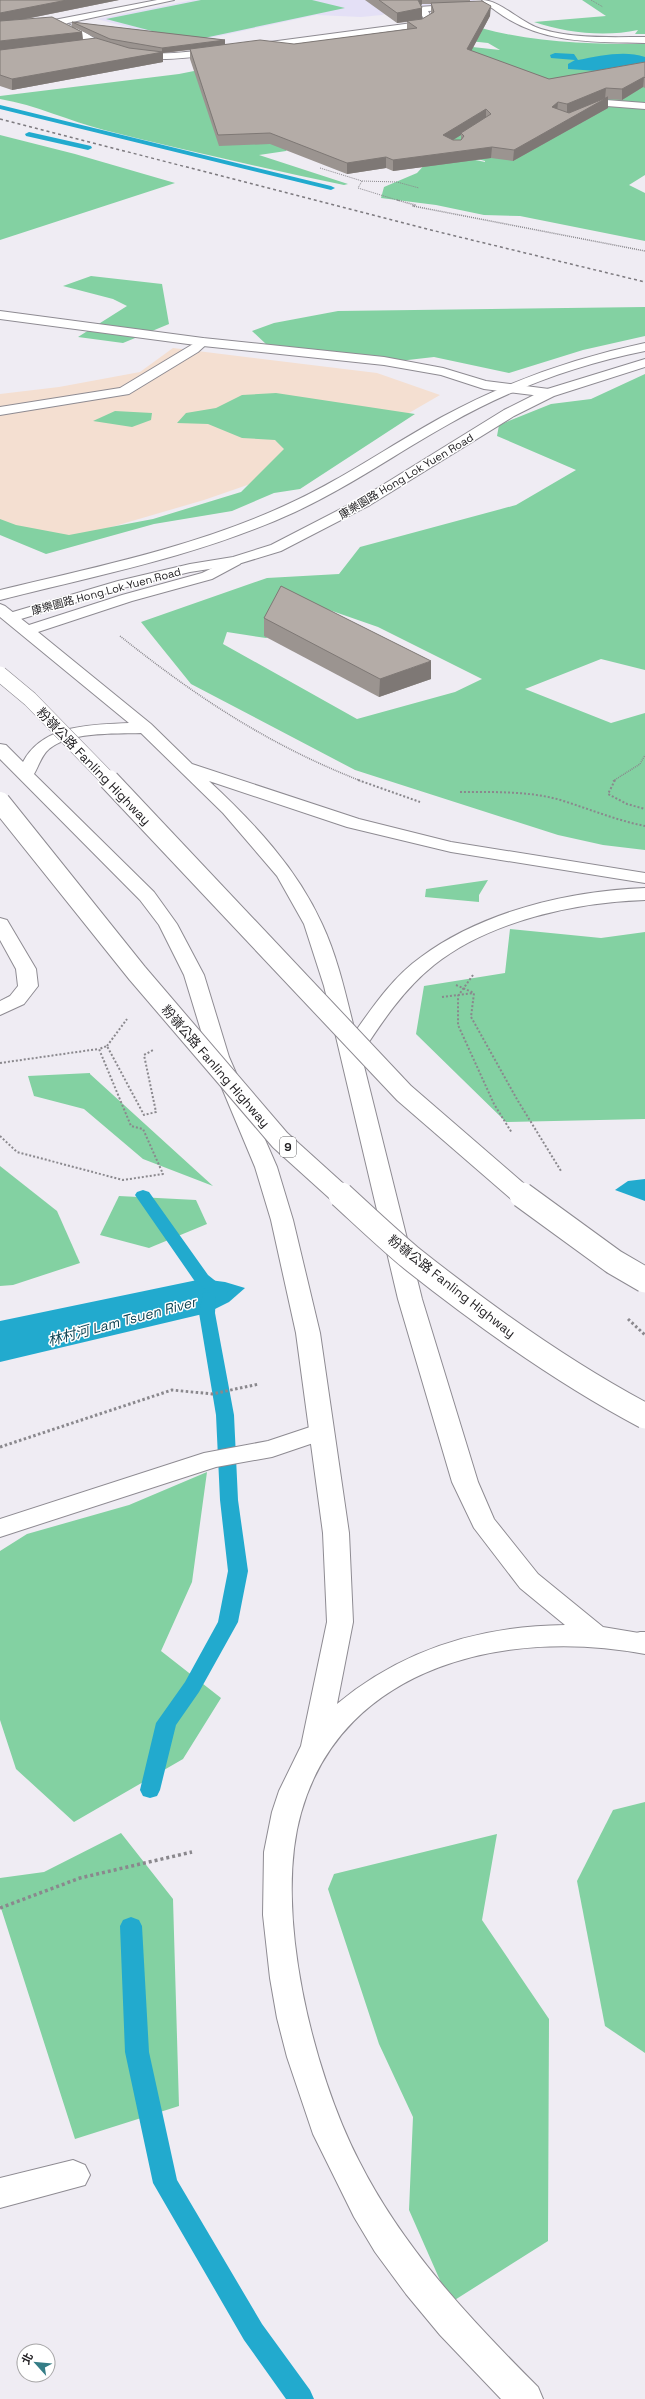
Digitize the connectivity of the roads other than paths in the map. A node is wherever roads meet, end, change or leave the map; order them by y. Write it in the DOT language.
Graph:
graph roads {
  1 [pos="122,0"];
  2 [pos="170,0"];
  3 [pos="486,0"];
  4 [pos="145,5"];
  5 [pos="494,6"];
  6 [pos="54,23"];
  7 [pos="0,27"];
  8 [pos="645,40"];
  9 [pos="98,44"];
  10 [pos="82,46"];
  11 [pos="242,48"];
  12 [pos="227,50"];
  13 [pos="645,106"];
  14 [pos="574,116"];
  15 [pos="0,315"];
  16 [pos="203,342"];
  17 [pos="645,347"];
  18 [pos="645,363"];
  19 [pos="511,389"];
  20 [pos="549,393"];
  21 [pos="0,411"];
  22 [pos="235,561"];
  23 [pos="0,595"];
  24 [pos="4,615"];
  25 [pos="28,630"];
  26 [pos="0,674"];
  27 [pos="145,728"];
  28 [pos="0,749"];
  29 [pos="183,766"];
  30 [pos="25,775"];
  31 [pos="0,802"];
  32 [pos="645,878"];
  33 [pos="645,894"];
  34 [pos="0,924"];
  35 [pos="0,1009"];
  36 [pos="351,1053"];
  37 [pos="645,1280"];
  38 [pos="645,1416"];
  39 [pos="322,1431"];
  40 [pos="0,1528"];
  41 [pos="597,1637"];
  42 [pos="643,1643"];
  43 [pos="315,1747"];
  44 [pos="73,2175"];
  45 [pos="0,2192"];
  46 [pos="525,2399"];
  1 -- 4 [label="main road"];
  2 -- 4 [label="main road"];
  3 -- 5 [label="main road"];
  4 -- 6 [label="main road"];
  5 -- 8 [label="main road"];
  5 -- 11 [label="main road"];
  6 -- 7 [label="main road"];
  6 -- 9 [label="main road"];
  9 -- 10 [label="main road"];
  9 -- 12 [label="main road"];
  13 -- 14 [label="main road"];
  15 -- 16 [label="main road"];
  16 -- 19 [label="main road"];
  16 -- 21 [label="main road"];
  17 -- 19 [label="main road, 康樂園路 Hong Lok Yuen Road"];
  18 -- 20 [label="main road, 康樂園路 Hong Lok Yuen Road"];
  19 -- 20 [label="main road"];
  19 -- 23 [label="main road, 康樂園路 Hong Lok Yuen Road"];
  20 -- 22 [label="main road, 康樂園路 Hong Lok Yuen Road"];
  22 -- 24 [label="main road, 康樂園路 Hong Lok Yuen Road"];
  22 -- 25 [label="main road"];
  24 -- 25 [label="main road"];
  25 -- 27 [label="main road"];
  26 -- 37 [label="main road, 粉嶺公路 Fanling Highway, bridge"];
  27 -- 29 [label="main road"];
  27 -- 30 [label="main road"];
  28 -- 30 [label="main road"];
  29 -- 32 [label="main road"];
  29 -- 36 [label="main road"];
  30 -- 39 [label="main road"];
  31 -- 38 [label="main road, 粉嶺公路 Fanling Highway / 9, bridge"];
  33 -- 36 [label="main road"];
  34 -- 35 [label="main road"];
  36 -- 41 [label="main road"];
  39 -- 40 [label="main road"];
  39 -- 43 [label="main road"];
  41 -- 42 [label="main road"];
  41 -- 43 [label="main road"];
  43 -- 46 [label="main road"];
  44 -- 45 [label="main road"];
}
